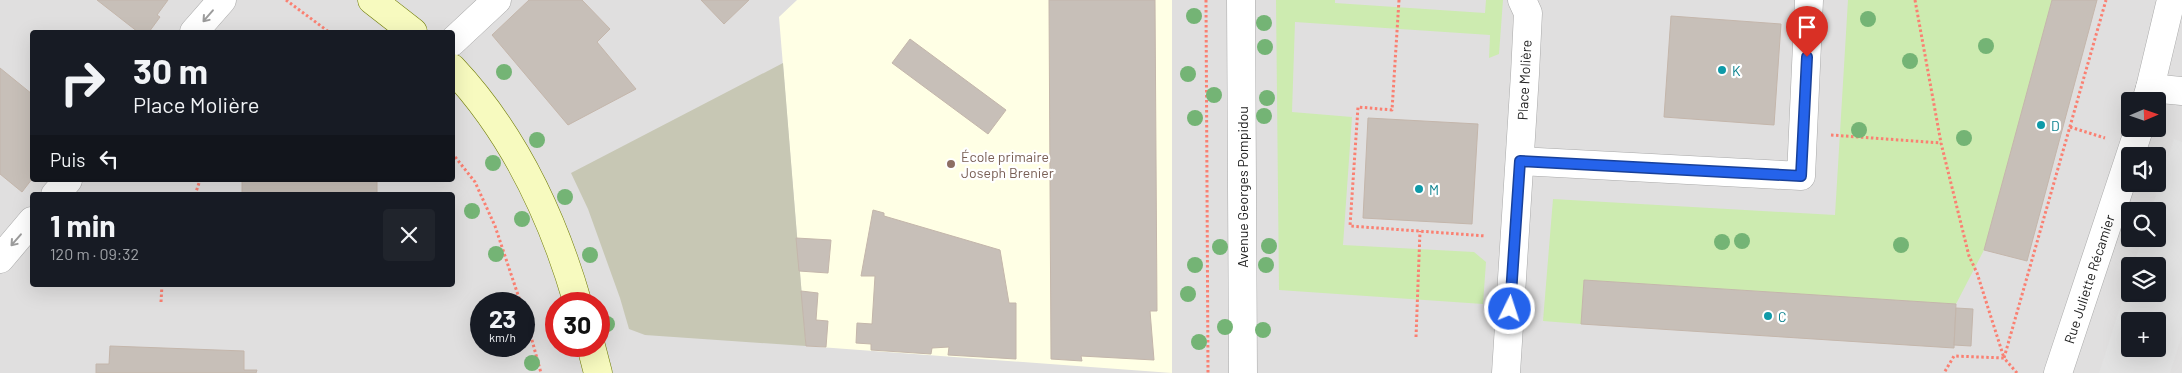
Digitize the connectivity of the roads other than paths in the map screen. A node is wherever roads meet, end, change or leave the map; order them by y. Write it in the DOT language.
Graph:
graph roads {
  1 [pos="222,0"];
  2 [pos="372,0"];
  3 [pos="496,0"];
  4 [pos="1241,0"];
  5 [pos="1522,0"];
  6 [pos="1809,0"];
  7 [pos="2171,0"];
  8 [pos="196,30"];
  9 [pos="410,30"];
  10 [pos="455,39"];
  11 [pos="455,72"];
  12 [pos="2182,91"];
  13 [pos="2149,92"];
  14 [pos="2166,93"];
  15 [pos="2136,138"];
  16 [pos="1520,161"];
  17 [pos="66,182"];
  18 [pos="58,192"];
  19 [pos="30,223"];
  20 [pos="0,259"];
  21 [pos="574,292"];
  22 [pos="594,357"];
  23 [pos="598,373"];
  24 [pos="1244,373"];
  25 [pos="1506,373"];
  26 [pos="2058,373"];
  1 -- 8 [label="street, one-way"];
  2 -- 9 [label="main road"];
  3 -- 10 [label="street"];
  4 -- 24 [label="street, Avenue Georges Pompidou"];
  5 -- 16 [label="street, Place Molière"];
  6 -- 16 [label="street"];
  7 -- 13 [label="street"];
  11 -- 21 [label="main road"];
  12 -- 14 [label="street"];
  15 -- 26 [label="street, Rue Juliette Récamier"];
  16 -- 25 [label="street, Place Molière"];
  17 -- 18 [label="street"];
  19 -- 20 [label="street, one-way"];
  22 -- 23 [label="main road"];
}
